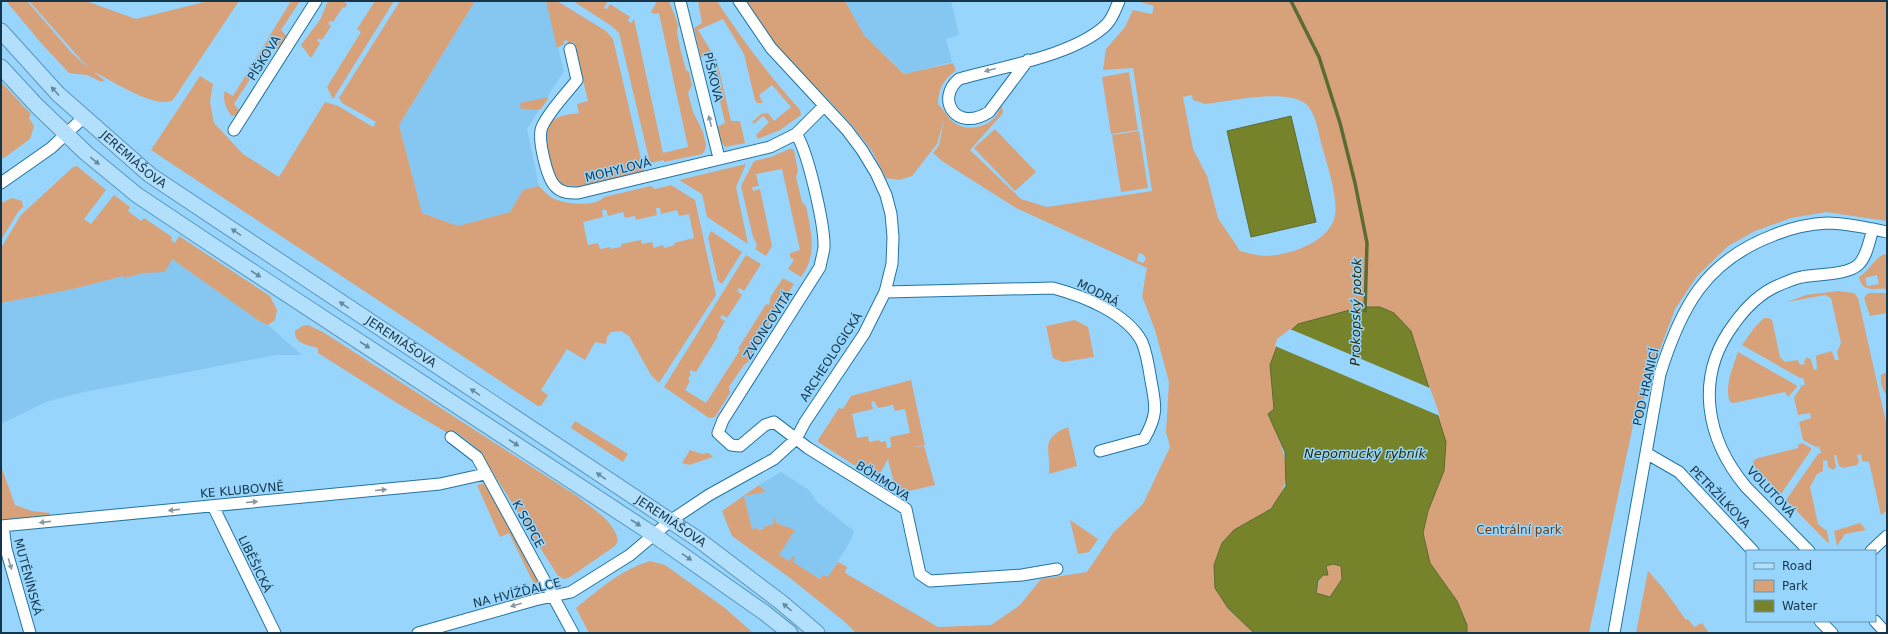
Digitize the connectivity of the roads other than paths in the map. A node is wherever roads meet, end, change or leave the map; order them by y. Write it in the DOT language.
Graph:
graph roads {
  1 [pos="316,1"];
  2 [pos="680,1"];
  3 [pos="739,1"];
  4 [pos="1119,1"];
  5 [pos="1,31"];
  6 [pos="570,49"];
  7 [pos="1028,60"];
  8 [pos="1,67"];
  9 [pos="824,106"];
  10 [pos="83,118"];
  11 [pos="234,130"];
  12 [pos="796,134"];
  13 [pos="66,135"];
  14 [pos="719,158"];
  15 [pos="1,183"];
  16 [pos="1873,229"];
  17 [pos="1887,232"];
  18 [pos="885,292"];
  19 [pos="451,437"];
  20 [pos="796,438"];
  21 [pos="1100,450"];
  22 [pos="1646,453"];
  23 [pos="485,474"];
  24 [pos="213,506"];
  25 [pos="670,521"];
  26 [pos="2,526"];
  27 [pos="654,536"];
  28 [pos="1887,536"];
  29 [pos="1753,550"];
  30 [pos="1808,550"];
  31 [pos="1872,550"];
  32 [pos="1057,569"];
  33 [pos="554,596"];
  34 [pos="1821,622"];
  35 [pos="1876,622"];
  36 [pos="30,633"];
  37 [pos="275,633"];
  38 [pos="418,633"];
  39 [pos="573,633"];
  40 [pos="790,633"];
  41 [pos="817,633"];
  42 [pos="1614,633"];
  43 [pos="1832,633"];
  44 [pos="1886,633"];
  1 -- 11 [label="street, PÍŠKOVA"];
  14 -- 2 [label="street, PÍŠKOVA, one-way"];
  3 -- 9 [label="street, ARCHEOLOGICKÁ"];
  4 -- 7 [label="street"];
  10 -- 5 [label="main road, JEREMIÁŠOVA, one-way"];
  6 -- 14 [label="street, MOHYLOVÁ"];
  7 -- 7 [label="street, one-way"];
  8 -- 13 [label="main road, JEREMIÁŠOVA"];
  9 -- 12 [label="street, MOHYLOVÁ"];
  9 -- 18 [label="street, ARCHEOLOGICKÁ"];
  10 -- 13 [label="street"];
  25 -- 10 [label="main road, JEREMIÁŠOVA, one-way"];
  12 -- 14 [label="street, MOHYLOVÁ"];
  12 -- 20 [label="street, ZVONCOVITÁ"];
  13 -- 15 [label="street"];
  13 -- 27 [label="main road, JEREMIÁŠOVA, one-way"];
  16 -- 17 [label="street, POD HRANICÍ"];
  16 -- 22 [label="street, POD HRANICÍ"];
  16 -- 30 [label="street, VOLUTOVÁ"];
  18 -- 20 [label="street, ARCHEOLOGICKÁ"];
  18 -- 21 [label="street, MODRÁ"];
  19 -- 23 [label="street, K SOPCE"];
  20 -- 25 [label="street, ARCHEOLOGICKÁ"];
  20 -- 32 [label="street, BÖHMOVA"];
  22 -- 29 [label="street, PETRŽÍLKOVA"];
  22 -- 42 [label="street, POD HRANICÍ"];
  24 -- 23 [label="street, KE KLUBOVNĚ, one-way"];
  23 -- 33 [label="street, K SOPCE"];
  24 -- 26 [label="street, KE KLUBOVNĚ, one-way"];
  24 -- 37 [label="street, LIBĚŠICKÁ"];
  25 -- 27 [label="street, ARCHEOLOGICKÁ"];
  41 -- 25 [label="main road, JEREMIÁŠOVA, one-way"];
  26 -- 36 [label="street, MUTĚNÍNSKÁ, one-way"];
  27 -- 33 [label="street, NA HVÍŽĎALCE"];
  27 -- 40 [label="main road, JEREMIÁŠOVA, one-way"];
  28 -- 31 [label="street"];
  33 -- 38 [label="street, NA HVÍŽĎALCE, one-way"];
  33 -- 39 [label="street, K SOPCE"];
  34 -- 43 [label="street"];
  35 -- 44 [label="street"];
}
